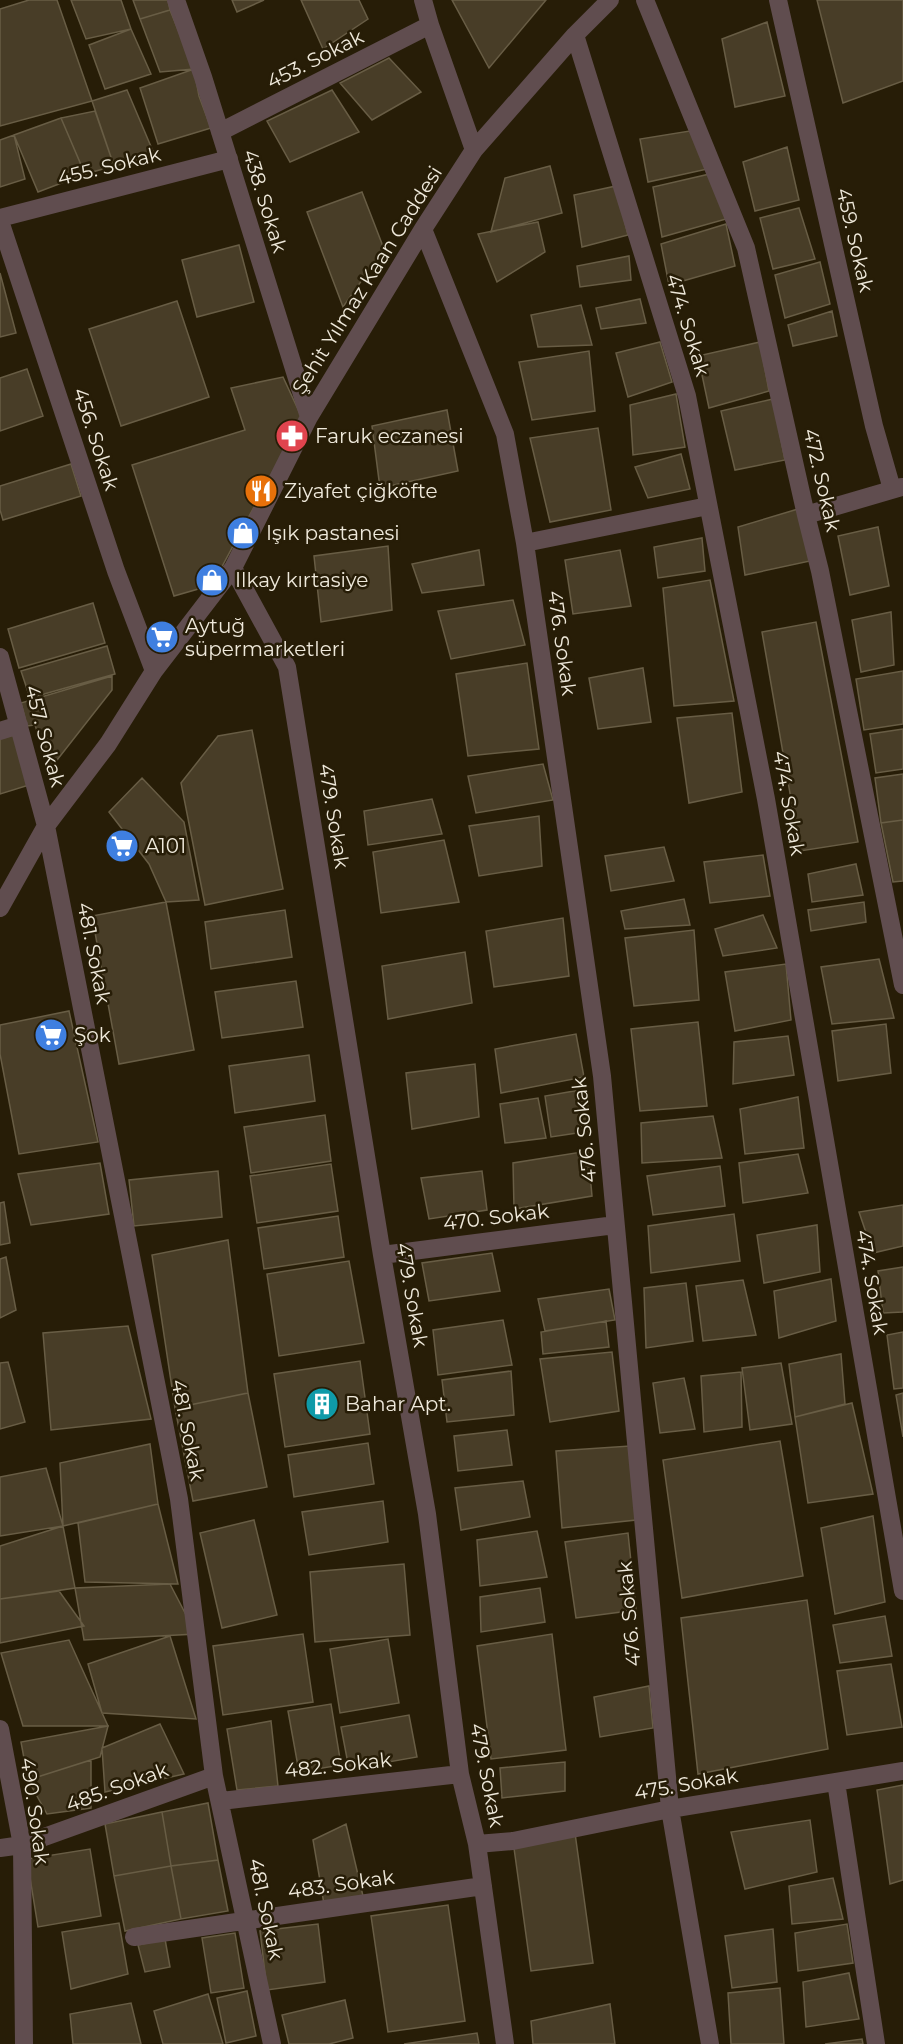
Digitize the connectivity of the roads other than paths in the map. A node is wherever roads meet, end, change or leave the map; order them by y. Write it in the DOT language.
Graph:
graph roads {
  1 [pos="176,0"];
  2 [pos="423,0"];
  3 [pos="610,0"];
  4 [pos="645,0"];
  5 [pos="778,0"];
  6 [pos="430,25"];
  7 [pos="575,35"];
  8 [pos="220,132"];
  9 [pos="474,150"];
  10 [pos="229,159"];
  11 [pos="0,219"];
  12 [pos="423,229"];
  13 [pos="309,417"];
  14 [pos="898,488"];
  15 [pos="708,506"];
  16 [pos="806,515"];
  17 [pos="525,543"];
  18 [pos="233,568"];
  19 [pos="0,657"];
  20 [pos="154,671"];
  21 [pos="19,725"];
  22 [pos="0,731"];
  23 [pos="46,826"];
  24 [pos="0,908"];
  25 [pos="903,985"];
  26 [pos="615,1225"];
  27 [pos="382,1255"];
  28 [pos="903,1592"];
  29 [pos="0,1730"];
  30 [pos="903,1771"];
  31 [pos="460,1774"];
  32 [pos="214,1776"];
  33 [pos="836,1782"];
  34 [pos="221,1801"];
  35 [pos="670,1809"];
  36 [pos="477,1844"];
  37 [pos="22,1845"];
  38 [pos="0,1848"];
  39 [pos="483,1886"];
  40 [pos="246,1920"];
  41 [pos="134,1937"];
  42 [pos="24,2044"];
  43 [pos="272,2044"];
  44 [pos="505,2044"];
  45 [pos="710,2044"];
  46 [pos="876,2044"];
  1 -- 8 [label="street, 438. Sokak"];
  2 -- 6 [label="street"];
  3 -- 7 [label="street, Şehit Yılmaz Kaan Caddesi"];
  4 -- 16 [label="street, 472. Sokak"];
  5 -- 14 [label="street, 459. Sokak"];
  6 -- 8 [label="street, 453. Sokak"];
  6 -- 9 [label="street"];
  7 -- 9 [label="street, Şehit Yılmaz Kaan Caddesi"];
  7 -- 15 [label="street, 474. Sokak"];
  8 -- 10 [label="street, 438. Sokak"];
  9 -- 12 [label="street, Şehit Yılmaz Kaan Caddesi"];
  10 -- 11 [label="street, 455. Sokak"];
  10 -- 13 [label="street, 438. Sokak"];
  11 -- 20 [label="street, 456. Sokak"];
  12 -- 13 [label="street, Şehit Yılmaz Kaan Caddesi"];
  12 -- 17 [label="street, 476. Sokak"];
  13 -- 18 [label="street, Şehit Yılmaz Kaan Caddesi"];
  14 -- 16 [label="street"];
  15 -- 17 [label="street"];
  15 -- 28 [label="street, 474. Sokak"];
  16 -- 25 [label="street, 472. Sokak"];
  17 -- 26 [label="street, 476. Sokak"];
  18 -- 20 [label="street, Şehit Yılmaz Kaan Caddesi"];
  18 -- 27 [label="street, 479. Sokak"];
  19 -- 21 [label="street, 457. Sokak"];
  20 -- 23 [label="street, Şehit Yılmaz Kaan Caddesi"];
  21 -- 22 [label="street"];
  21 -- 23 [label="street, 457. Sokak"];
  23 -- 24 [label="street, Şehit Yılmaz Kaan Caddesi"];
  23 -- 32 [label="street, 481. Sokak"];
  26 -- 27 [label="street, 470. Sokak"];
  26 -- 35 [label="street, 476. Sokak"];
  27 -- 31 [label="street, 479. Sokak"];
  29 -- 37 [label="street, 490. Sokak"];
  30 -- 33 [label="street, 475. Sokak"];
  31 -- 34 [label="street, 482. Sokak"];
  31 -- 36 [label="street, 479. Sokak"];
  32 -- 34 [label="street, 481. Sokak"];
  32 -- 37 [label="street, 485. Sokak"];
  33 -- 35 [label="street, 475. Sokak"];
  33 -- 46 [label="street"];
  34 -- 40 [label="street, 481. Sokak"];
  35 -- 36 [label="street, 475. Sokak"];
  35 -- 45 [label="street, 476. Sokak"];
  36 -- 39 [label="street, 479. Sokak"];
  37 -- 38 [label="street, 485. Sokak"];
  37 -- 42 [label="street, 490. Sokak"];
  39 -- 40 [label="street, 483. Sokak"];
  39 -- 44 [label="street, 479. Sokak"];
  40 -- 41 [label="street, 483. Sokak"];
  40 -- 43 [label="street, 481. Sokak"];
}
